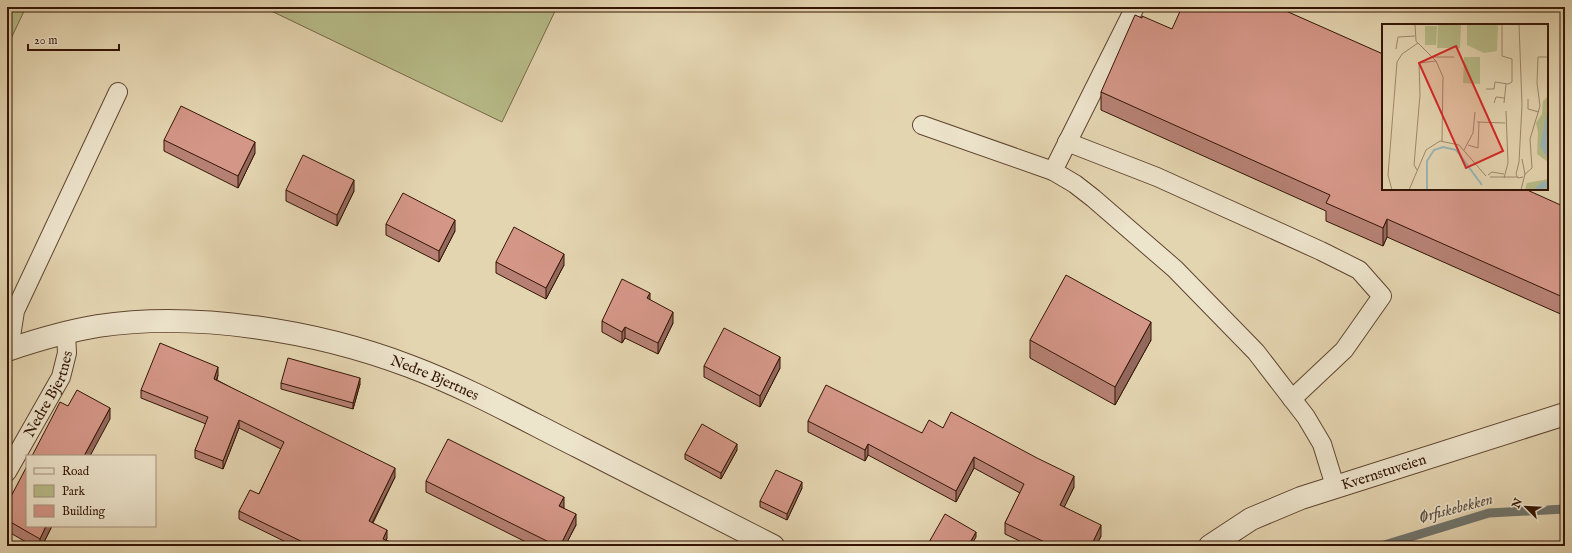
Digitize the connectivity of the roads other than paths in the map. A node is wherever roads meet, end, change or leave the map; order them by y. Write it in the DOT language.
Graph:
graph roads {
  1 [pos="1135,7"];
  2 [pos="118,92"];
  3 [pos="922,125"];
  4 [pos="1067,142"];
  5 [pos="1053,171"];
  6 [pos="66,333"];
  7 [pos="8,350"];
  8 [pos="1292,400"];
  9 [pos="1565,414"];
  10 [pos="7,472"];
  11 [pos="1335,486"];
  12 [pos="773,546"];
  13 [pos="1210,546"];
  1 -- 4 [label="lane"];
  2 -- 7 [label="lane"];
  3 -- 5 [label="lane"];
  4 -- 5 [label="lane"];
  4 -- 8 [label="lane"];
  5 -- 8 [label="lane"];
  6 -- 7 [label="street, Nedre Bjertnes"];
  6 -- 10 [label="lane, Nedre Bjertnes"];
  6 -- 12 [label="street, Nedre Bjertnes"];
  8 -- 11 [label="lane"];
  9 -- 11 [label="street, Kvernstuveien"];
  11 -- 13 [label="street, Kvernstuveien"];
}
